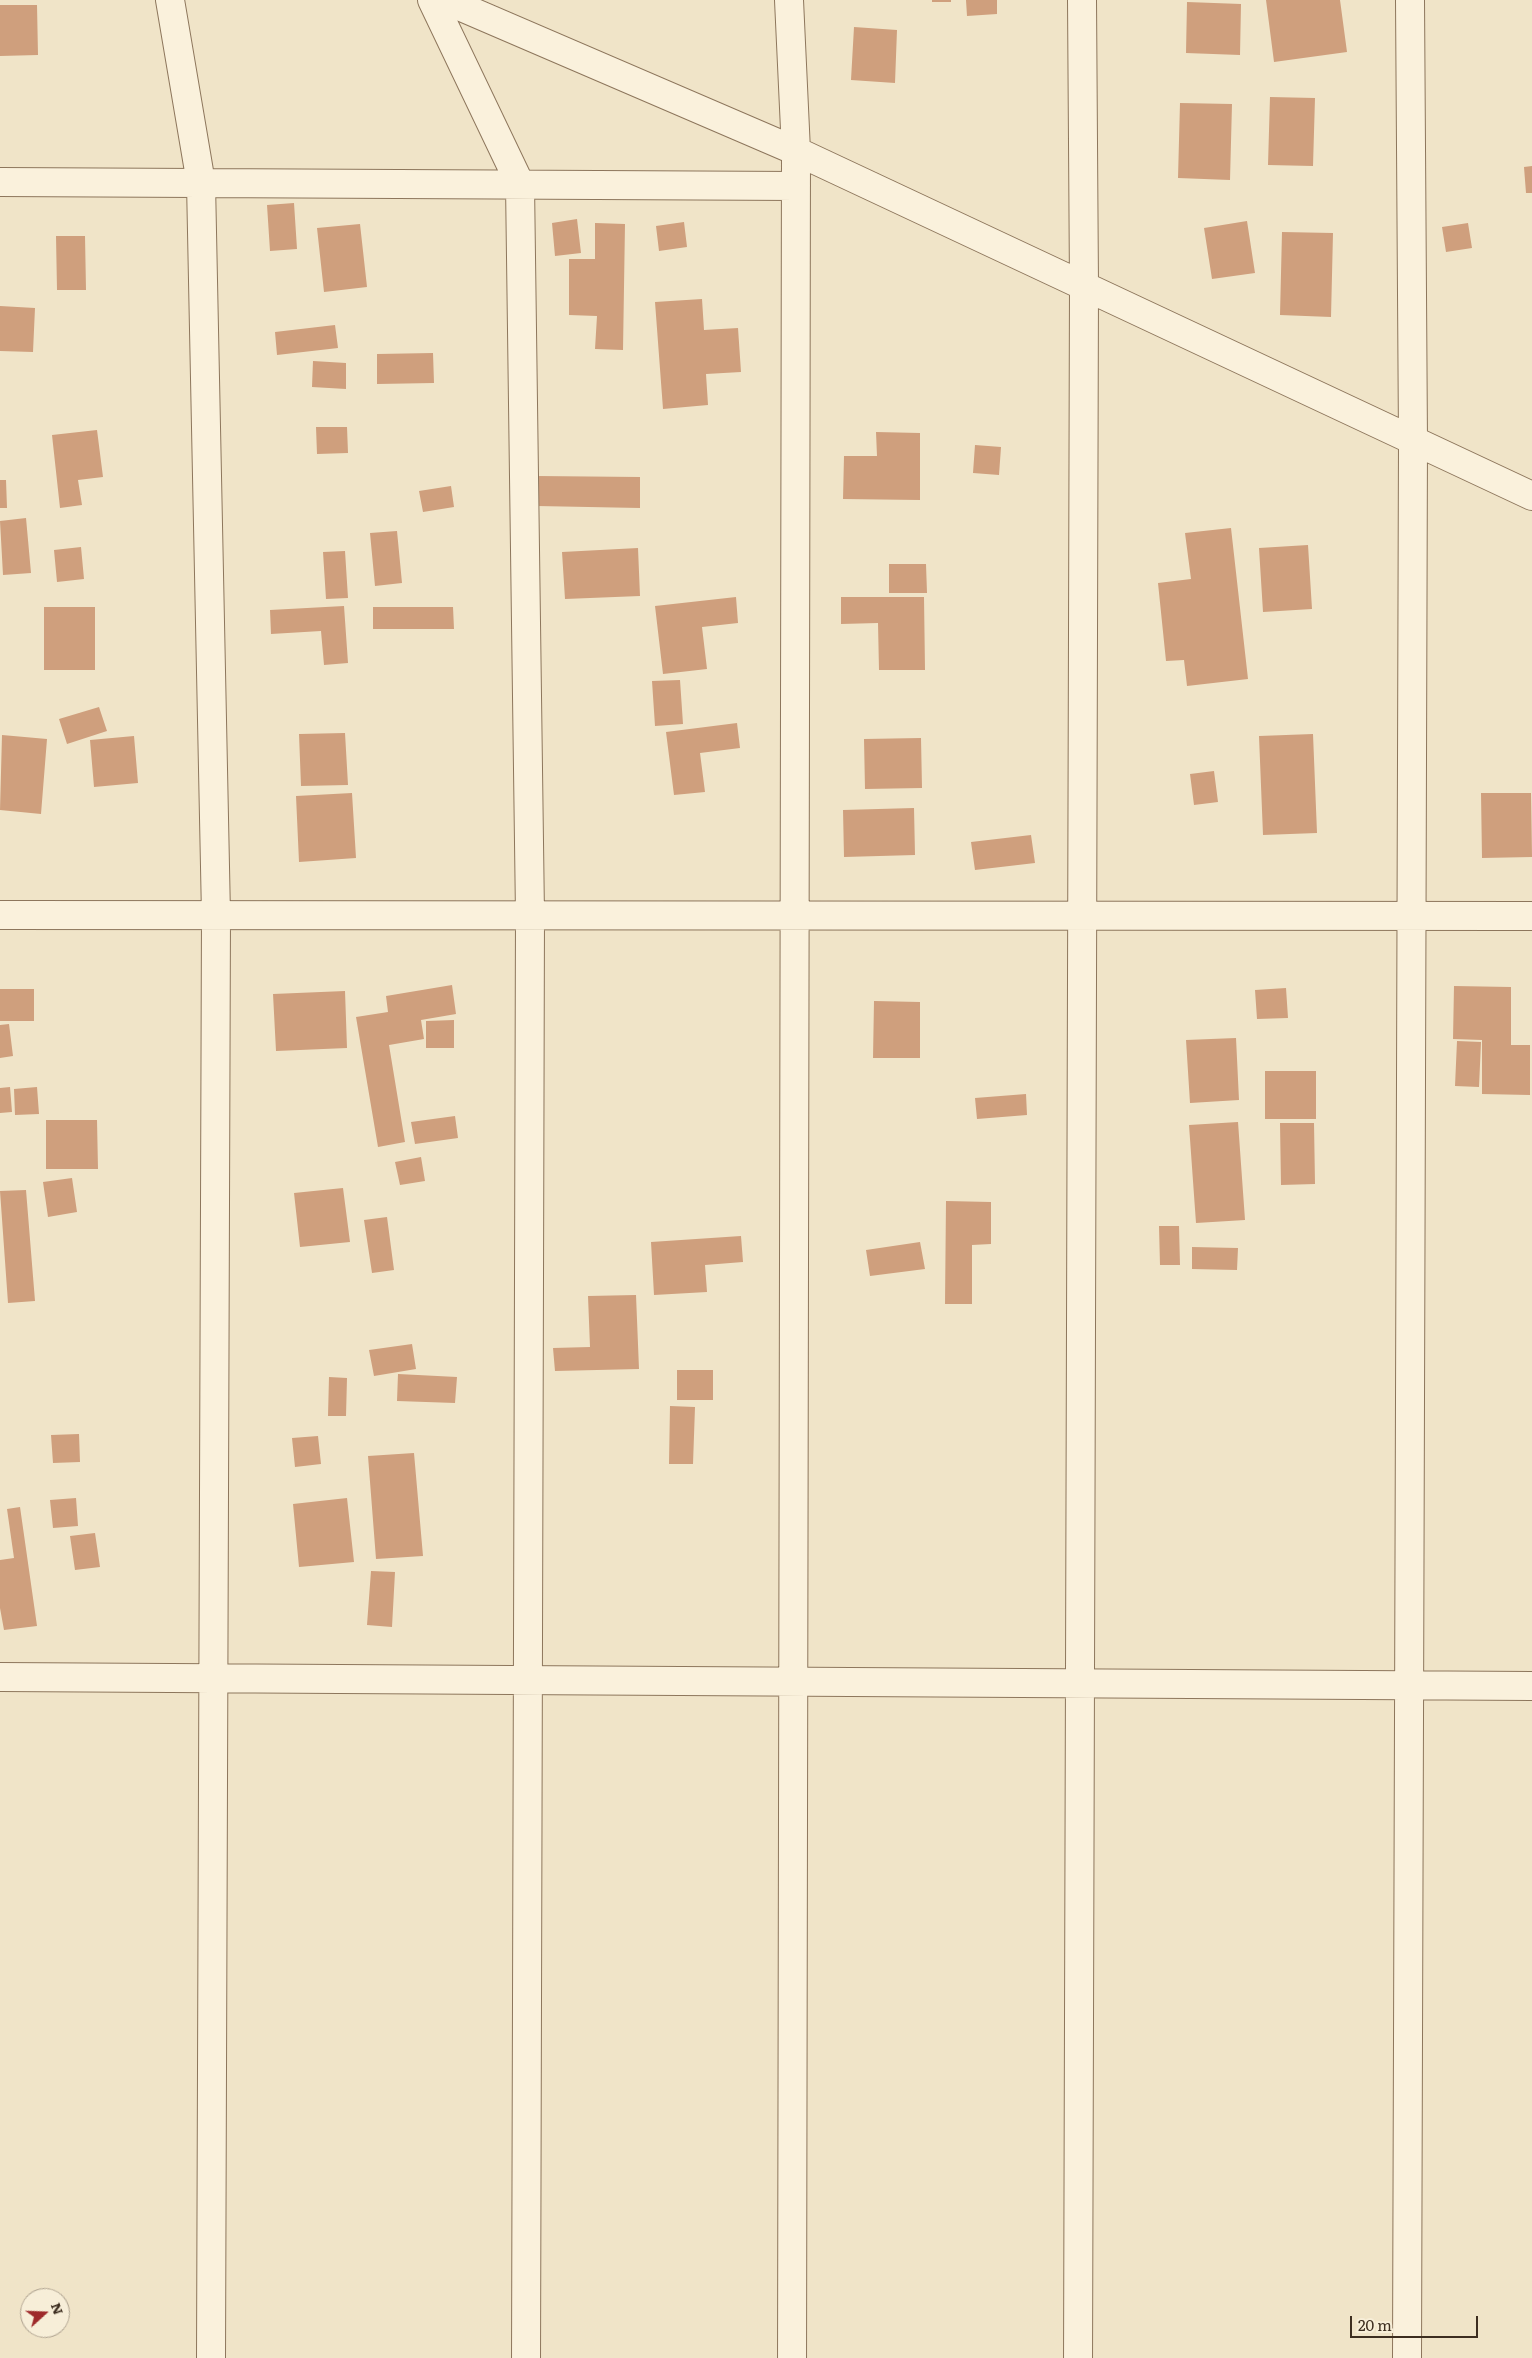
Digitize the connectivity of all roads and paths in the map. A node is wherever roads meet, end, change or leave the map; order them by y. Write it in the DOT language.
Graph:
graph roads {
  1 [pos="170,0"];
  2 [pos="432,0"];
  3 [pos="445,0"];
  4 [pos="790,0"];
  5 [pos="1082,0"];
  6 [pos="1410,0"];
  7 [pos="796,151"];
  8 [pos="0,182"];
  9 [pos="201,183"];
  10 [pos="520,184"];
  11 [pos="796,186"];
  12 [pos="1084,286"];
  13 [pos="1413,440"];
  14 [pos="1532,496"];
  15 [pos="0,915"];
  16 [pos="216,915"];
  17 [pos="530,915"];
  18 [pos="796,916"];
  19 [pos="1081,916"];
  20 [pos="1411,916"];
  21 [pos="1532,916"];
  22 [pos="0,1678"];
  23 [pos="214,1679"];
  24 [pos="527,1680"];
  25 [pos="794,1682"];
  26 [pos="1079,1684"];
  27 [pos="1409,1686"];
  28 [pos="1532,1686"];
  29 [pos="211,2358"];
  30 [pos="526,2358"];
  31 [pos="792,2358"];
  32 [pos="1078,2358"];
  33 [pos="1407,2358"];
  1 -- 9 [label="street"];
  2 -- 10 [label="street"];
  3 -- 7 [label="street"];
  4 -- 7 [label="street"];
  5 -- 12 [label="street"];
  6 -- 13 [label="street"];
  7 -- 11 [label="street"];
  7 -- 12 [label="street"];
  8 -- 9 [label="street"];
  9 -- 10 [label="street"];
  9 -- 16 [label="street"];
  10 -- 11 [label="street"];
  10 -- 17 [label="street"];
  11 -- 18 [label="street"];
  12 -- 13 [label="street"];
  12 -- 19 [label="street"];
  13 -- 14 [label="street"];
  13 -- 20 [label="street"];
  15 -- 16 [label="street"];
  16 -- 17 [label="street"];
  16 -- 23 [label="street"];
  17 -- 18 [label="street"];
  17 -- 24 [label="street"];
  18 -- 19 [label="street"];
  18 -- 25 [label="street"];
  19 -- 20 [label="street"];
  19 -- 26 [label="street"];
  20 -- 21 [label="street"];
  20 -- 27 [label="street"];
  22 -- 23 [label="street"];
  23 -- 24 [label="street"];
  23 -- 29 [label="street"];
  24 -- 25 [label="street"];
  24 -- 30 [label="street"];
  25 -- 26 [label="street"];
  25 -- 31 [label="street"];
  26 -- 27 [label="street"];
  26 -- 32 [label="street"];
  27 -- 28 [label="street"];
  27 -- 33 [label="street"];
}
